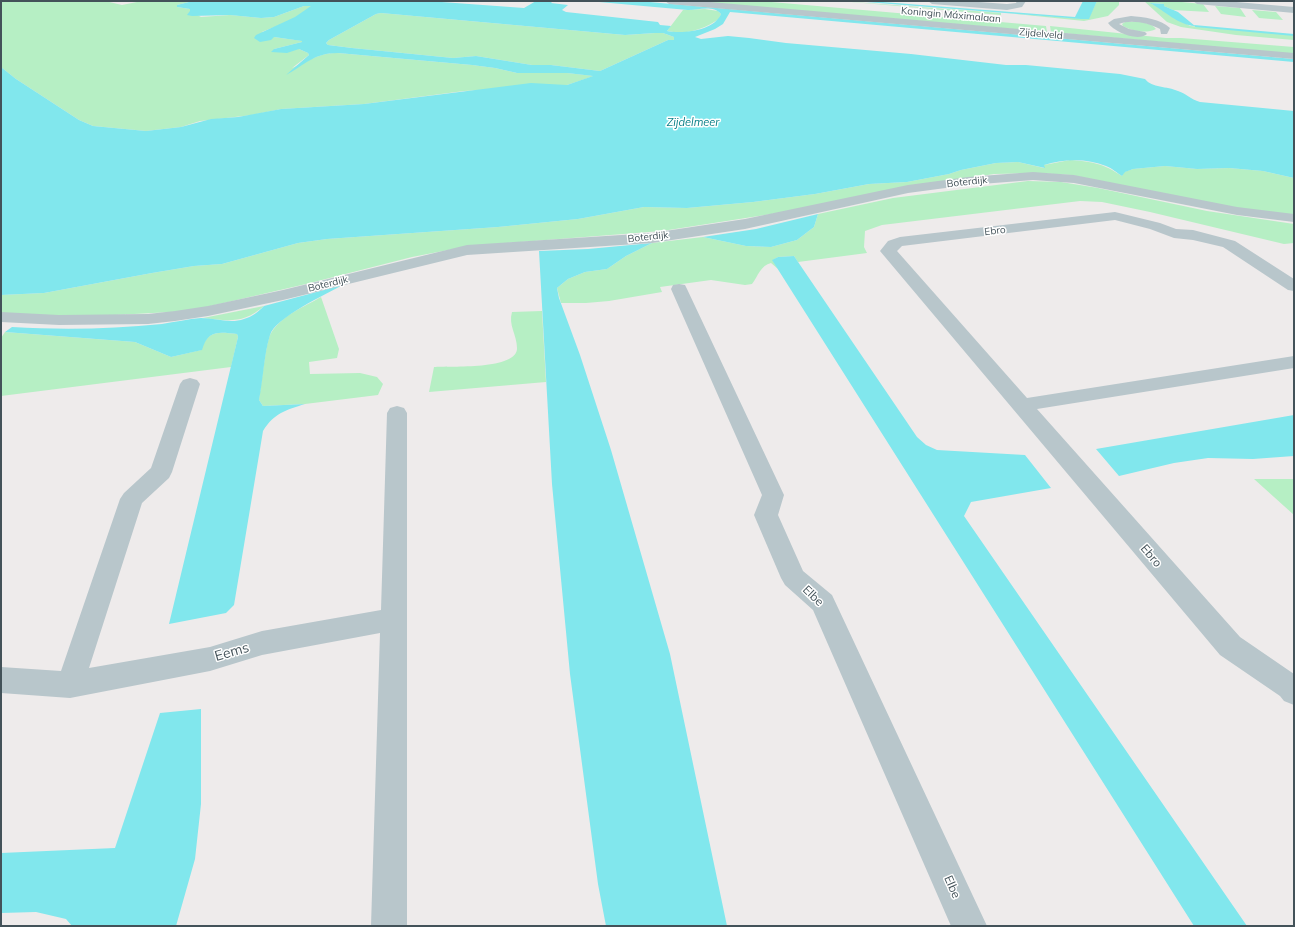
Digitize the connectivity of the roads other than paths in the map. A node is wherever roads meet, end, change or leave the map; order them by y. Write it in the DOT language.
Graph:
graph roads {
  1 [pos="669,1"];
  2 [pos="932,1"];
  3 [pos="1022,1"];
  4 [pos="1197,1"];
  5 [pos="1294,10"];
  6 [pos="1127,19"];
  7 [pos="1143,21"];
  8 [pos="1164,30"];
  9 [pos="1176,32"];
  10 [pos="1294,56"];
  11 [pos="1294,218"];
  12 [pos="1294,286"];
  13 [pos="678,289"];
  14 [pos="1,318"];
  15 [pos="1294,362"];
  16 [pos="190,384"];
  17 [pos="1022,405"];
  18 [pos="397,413"];
  19 [pos="393,619"];
  20 [pos="1,680"];
  21 [pos="70,685"];
  22 [pos="1294,692"];
  23 [pos="389,926"];
  24 [pos="970,926"];
  1 -- 10 [label="street, Zijdelveld"];
  2 -- 3 [label="street"];
  4 -- 5 [label="street"];
  6 -- 7 [label="street"];
  6 -- 7 [label="street"];
  6 -- 8 [label="street"];
  7 -- 8 [label="street"];
  8 -- 9 [label="street"];
  11 -- 14 [label="street, Boterdijk"];
  12 -- 17 [label="street, Ebro"];
  13 -- 24 [label="street, Elbe"];
  15 -- 17 [label="street"];
  16 -- 21 [label="street"];
  17 -- 22 [label="street, Ebro"];
  18 -- 19 [label="street"];
  19 -- 21 [label="street, Eems"];
  19 -- 23 [label="street"];
  20 -- 21 [label="street, Eems"];
}
